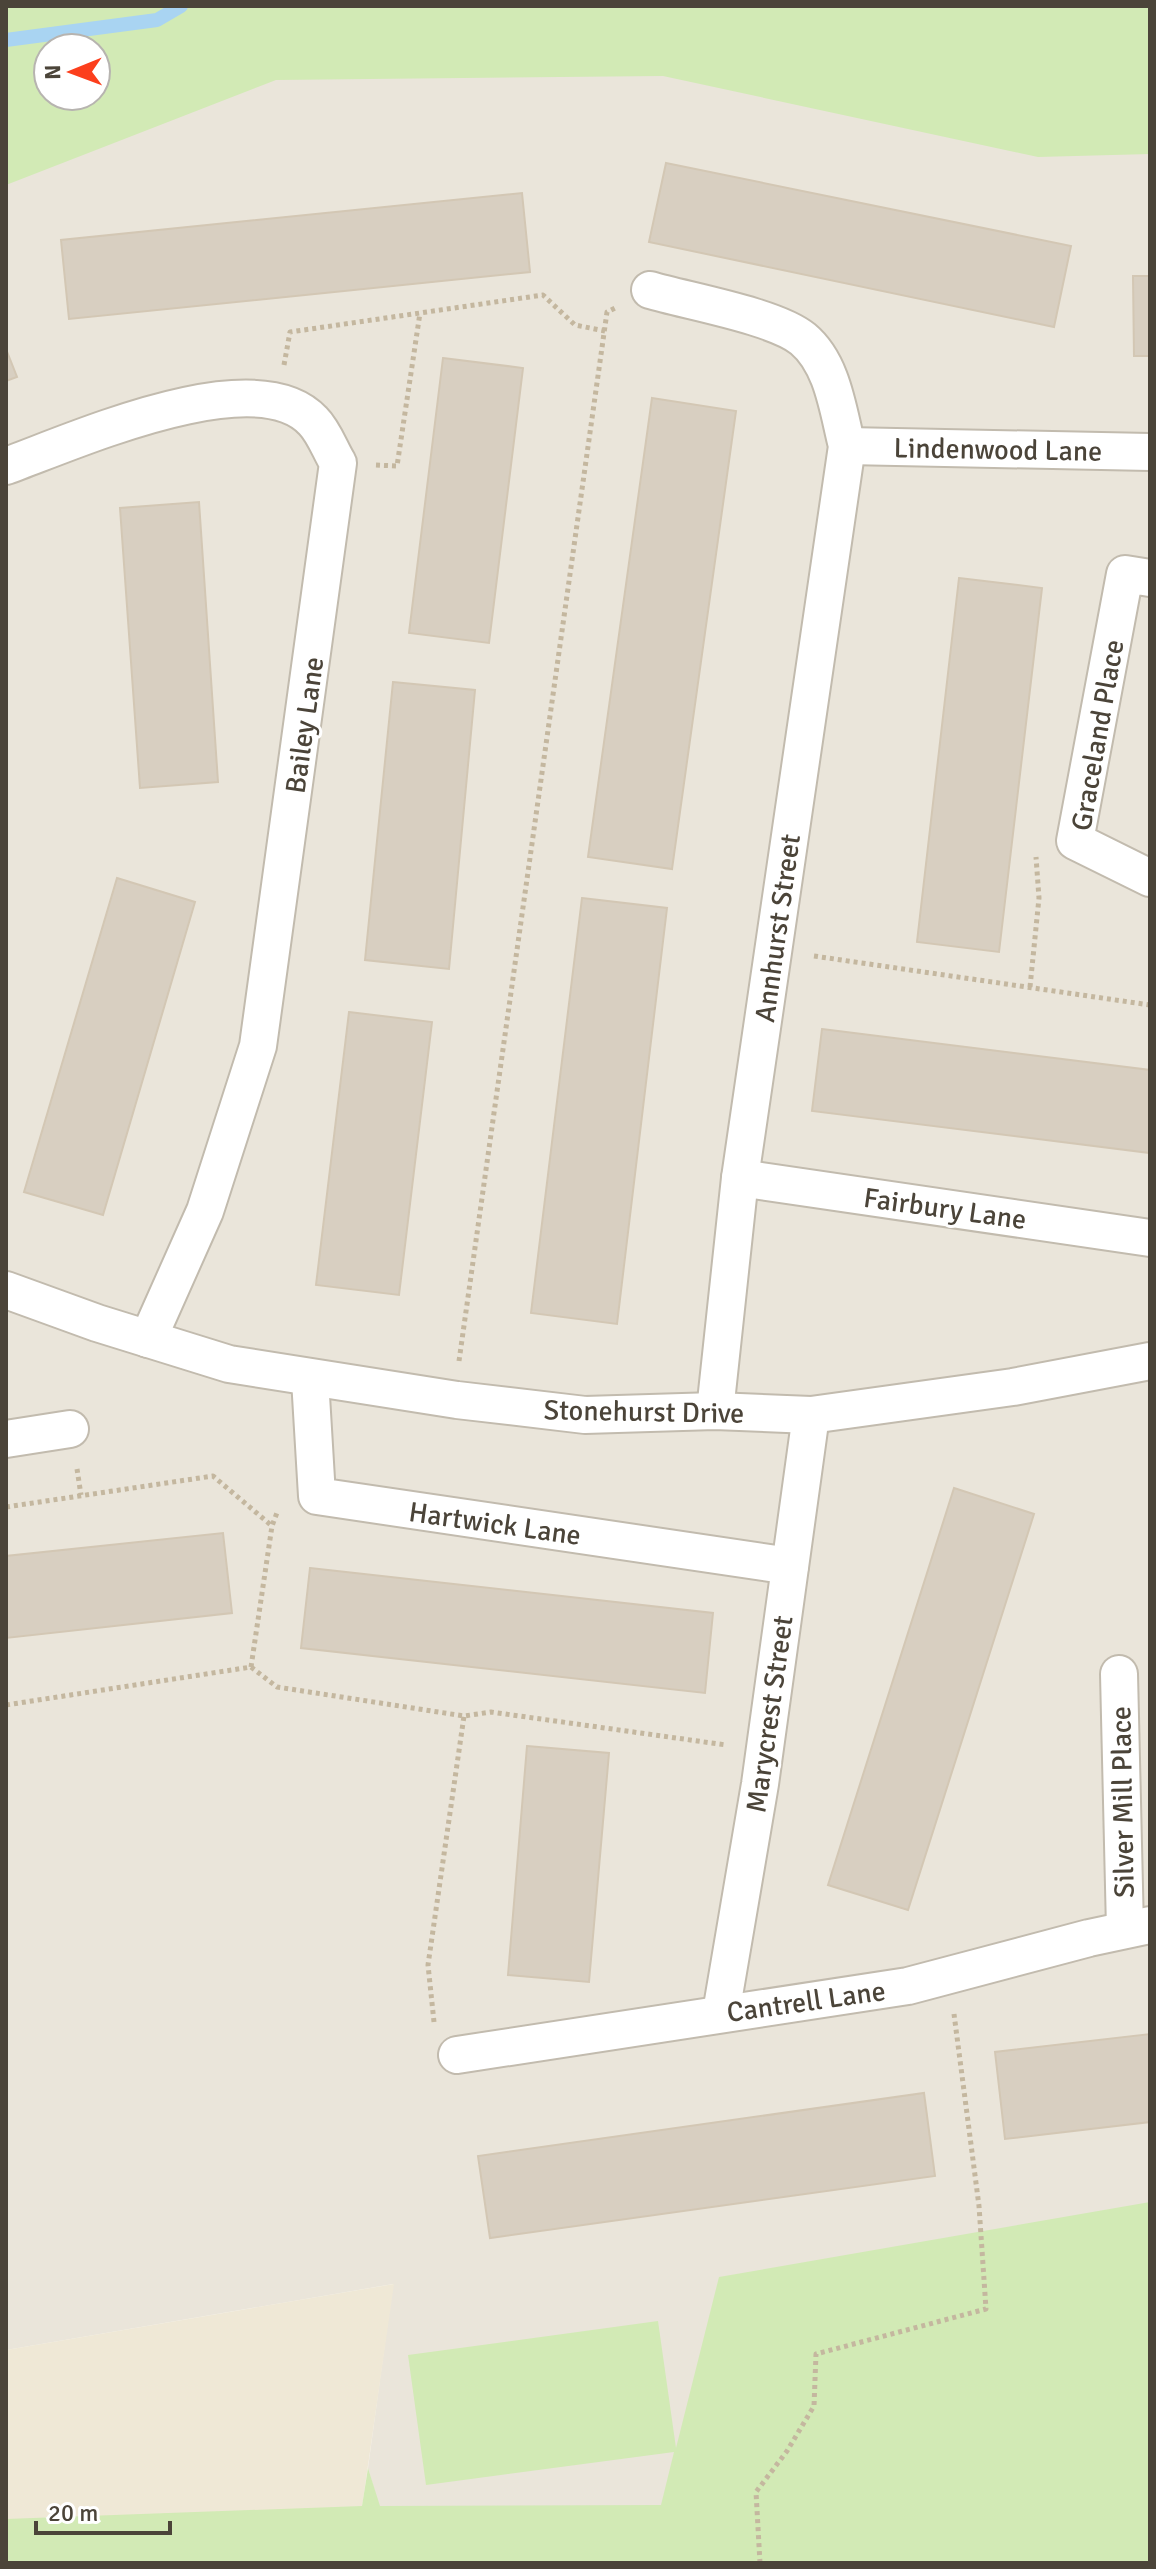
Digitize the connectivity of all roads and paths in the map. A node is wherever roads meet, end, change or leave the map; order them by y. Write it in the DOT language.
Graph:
graph roads {
  1 [pos="650,290"];
  2 [pos="607,312"];
  3 [pos="420,313"];
  4 [pos="605,331"];
  5 [pos="290,332"];
  6 [pos="847,446"];
  7 [pos="1150,452"];
  8 [pos="6,466"];
  9 [pos="397,466"];
  10 [pos="1150,578"];
  11 [pos="1036,854"];
  12 [pos="1150,878"];
  13 [pos="805,955"];
  14 [pos="1030,987"];
  15 [pos="1150,1005"];
  16 [pos="740,1178"];
  17 [pos="1150,1238"];
  18 [pos="6,1290"];
  19 [pos="148,1339"];
  20 [pos="1150,1361"];
  21 [pos="459,1365"];
  22 [pos="310,1379"];
  23 [pos="715,1411"];
  24 [pos="811,1415"];
  25 [pos="70,1429"];
  26 [pos="6,1439"];
  27 [pos="280,1505"];
  28 [pos="6,1507"];
  29 [pos="272,1526"];
  30 [pos="790,1566"];
  31 [pos="251,1667"];
  32 [pos="1119,1674"];
  33 [pos="6,1705"];
  34 [pos="464,1716"];
  35 [pos="709,1743"];
  36 [pos="1137,1927"];
  37 [pos="950,1977"];
  38 [pos="721,2013"];
  39 [pos="446,2043"];
  40 [pos="760,2563"];
  1 -- 6 [label="street"];
  2 -- 4 [label="path"];
  3 -- 4 [label="path"];
  3 -- 5 [label="path"];
  3 -- 9 [label="path"];
  4 -- 21 [label="path"];
  6 -- 7 [label="street, Lindenwood Lane"];
  6 -- 16 [label="street, Annhurst Street"];
  8 -- 19 [label="street, Bailey Lane"];
  10 -- 12 [label="street, Graceland Place"];
  11 -- 14 [label="path"];
  13 -- 14 [label="path"];
  14 -- 15 [label="path"];
  16 -- 17 [label="street, Fairbury Lane"];
  16 -- 23 [label="street, Annhurst Street"];
  18 -- 19 [label="street, Stonehurst Drive"];
  19 -- 22 [label="street, Stonehurst Drive"];
  20 -- 24 [label="street, Stonehurst Drive"];
  22 -- 23 [label="street, Stonehurst Drive"];
  22 -- 30 [label="street, Hartwick Lane"];
  23 -- 24 [label="street, Stonehurst Drive"];
  24 -- 30 [label="street, Marycrest Street"];
  25 -- 26 [label="street"];
  27 -- 29 [label="path"];
  28 -- 29 [label="path"];
  29 -- 31 [label="path"];
  30 -- 38 [label="street, Marycrest Street"];
  31 -- 33 [label="path"];
  31 -- 34 [label="path"];
  32 -- 36 [label="street, Silver Mill Place"];
  34 -- 35 [label="path"];
  34 -- 39 [label="path"];
  36 -- 37 [label="street, Cantrell Lane"];
  37 -- 38 [label="street, Cantrell Lane"];
  37 -- 40 [label="path"];
  38 -- 39 [label="street, Cantrell Lane"];
}
